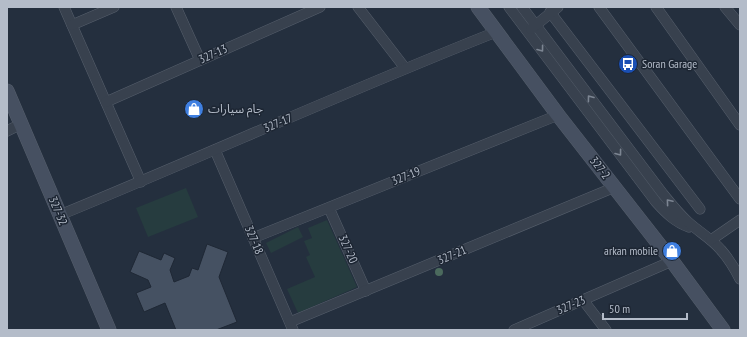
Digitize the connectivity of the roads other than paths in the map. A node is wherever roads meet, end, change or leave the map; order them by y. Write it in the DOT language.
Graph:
graph roads {
  1 [pos="64,7"];
  2 [pos="114,7"];
  3 [pos="176,7"];
  4 [pos="320,7"];
  5 [pos="358,7"];
  6 [pos="478,7"];
  7 [pos="509,7"];
  8 [pos="522,7"];
  9 [pos="599,7"];
  10 [pos="656,7"];
  11 [pos="725,7"];
  12 [pos="554,10"];
  13 [pos="72,25"];
  14 [pos="740,25"];
  15 [pos="532,28"];
  16 [pos="496,32"];
  17 [pos="200,60"];
  18 [pos="405,68"];
  19 [pos="7,91"];
  20 [pos="106,102"];
  21 [pos="558,115"];
  22 [pos="21,124"];
  23 [pos="740,125"];
  24 [pos="7,131"];
  25 [pos="215,150"];
  26 [pos="141,182"];
  27 [pos="615,187"];
  28 [pos="740,199"];
  29 [pos="329,208"];
  30 [pos="700,209"];
  31 [pos="60,215"];
  32 [pos="740,220"];
  33 [pos="253,238"];
  34 [pos="711,240"];
  35 [pos="672,261"];
  36 [pos="740,279"];
  37 [pos="366,291"];
  38 [pos="583,300"];
  39 [pos="291,326"];
  40 [pos="109,330"];
  41 [pos="514,330"];
  42 [pos="606,330"];
  43 [pos="723,330"];
  1 -- 13 [label="street"];
  2 -- 13 [label="street"];
  3 -- 17 [label="street"];
  4 -- 17 [label="street, 327-13"];
  5 -- 18 [label="street"];
  6 -- 16 [label="street, 327-2"];
  7 -- 15 [label="street"];
  8 -- 15 [label="street"];
  9 -- 28 [label="street"];
  10 -- 23 [label="street"];
  11 -- 14 [label="street"];
  12 -- 15 [label="street"];
  12 -- 30 [label="street"];
  13 -- 20 [label="street"];
  15 -- 34 [label="street"];
  16 -- 18 [label="street, 327-17"];
  16 -- 21 [label="street, 327-2"];
  17 -- 20 [label="street, 327-13"];
  18 -- 25 [label="street, 327-17"];
  19 -- 22 [label="street, 327-32"];
  20 -- 26 [label="street"];
  21 -- 27 [label="street, 327-2"];
  21 -- 29 [label="street, 327-19"];
  22 -- 24 [label="street"];
  22 -- 31 [label="street, 327-32"];
  25 -- 26 [label="street, 327-17"];
  25 -- 33 [label="street, 327-18"];
  26 -- 31 [label="street, 327-17"];
  27 -- 35 [label="street, 327-2"];
  27 -- 37 [label="street, 327-21"];
  29 -- 33 [label="street, 327-19"];
  29 -- 37 [label="street, 327-20"];
  31 -- 40 [label="street, 327-32"];
  32 -- 34 [label="street"];
  33 -- 39 [label="street, 327-18"];
  34 -- 36 [label="street"];
  35 -- 38 [label="street, 327-23"];
  35 -- 43 [label="street, 327-2"];
  37 -- 39 [label="street, 327-21"];
  38 -- 41 [label="street, 327-23"];
  38 -- 42 [label="street"];
}
